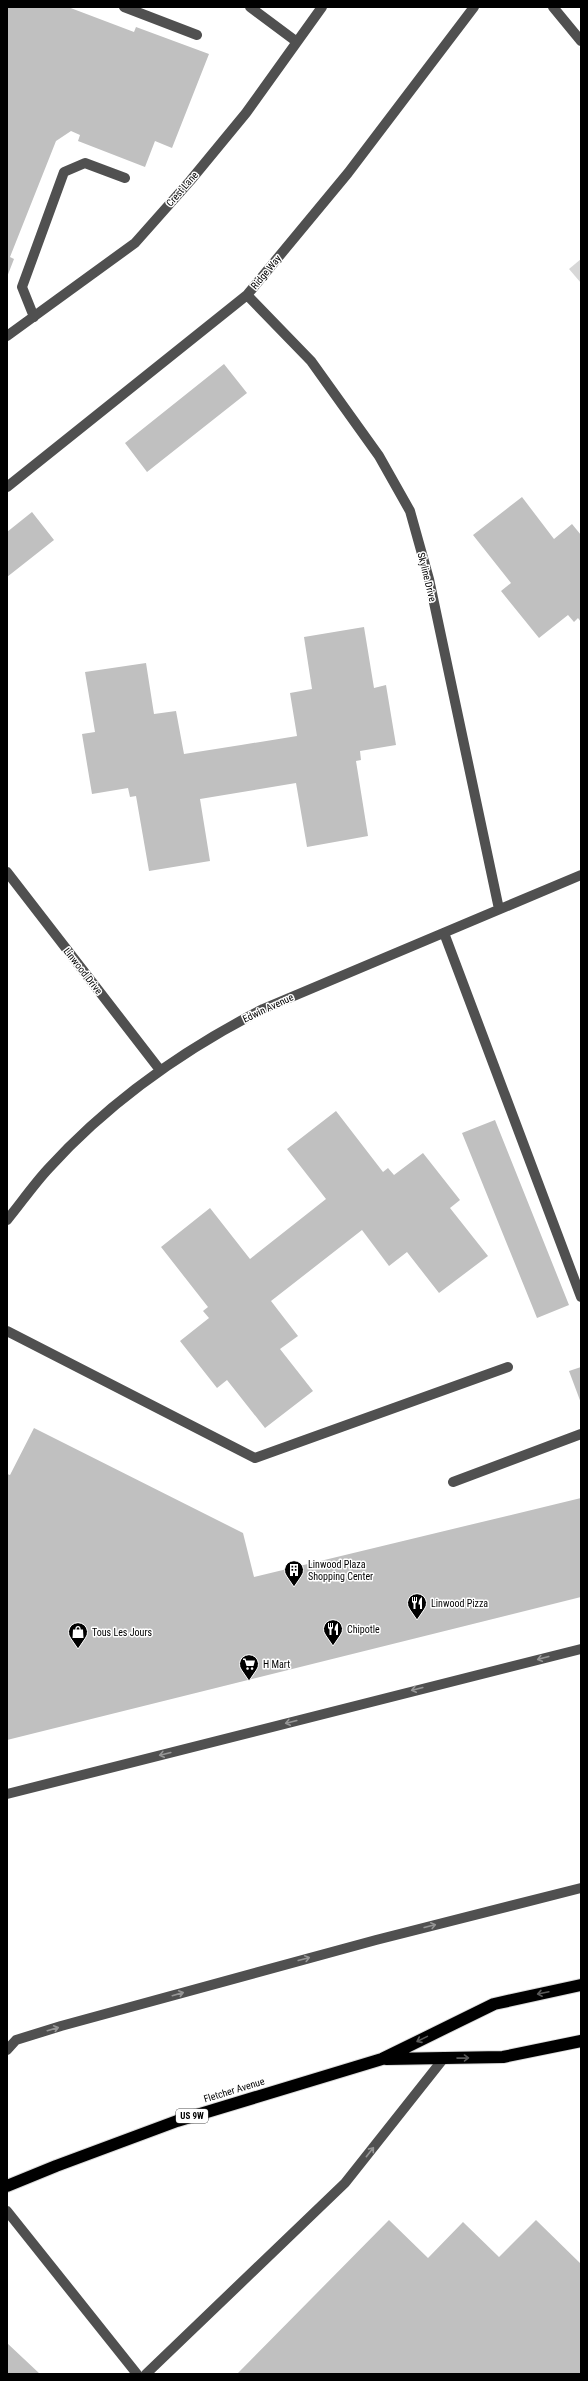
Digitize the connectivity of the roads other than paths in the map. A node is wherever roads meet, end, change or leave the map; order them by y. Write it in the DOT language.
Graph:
graph roads {
  1 [pos="124,7"];
  2 [pos="250,7"];
  3 [pos="322,7"];
  4 [pos="474,7"];
  5 [pos="553,7"];
  6 [pos="197,35"];
  7 [pos="581,41"];
  8 [pos="297,42"];
  9 [pos="125,178"];
  10 [pos="246,296"];
  11 [pos="34,317"];
  12 [pos="7,336"];
  13 [pos="7,487"];
  14 [pos="7,872"];
  15 [pos="581,875"];
  16 [pos="499,909"];
  17 [pos="444,933"];
  18 [pos="160,1070"];
  19 [pos="7,1220"];
  20 [pos="581,1297"];
  21 [pos="7,1331"];
  22 [pos="508,1367"];
  23 [pos="581,1434"];
  24 [pos="453,1482"];
  25 [pos="581,1648"];
  26 [pos="7,1794"];
  27 [pos="581,1888"];
  28 [pos="581,1985"];
  29 [pos="11,2038"];
  30 [pos="581,2041"];
  31 [pos="7,2050"];
  32 [pos="444,2058"];
  33 [pos="382,2059"];
  34 [pos="7,2186"];
  35 [pos="7,2211"];
  36 [pos="137,2374"];
  37 [pos="146,2374"];
  1 -- 6 [label="street"];
  2 -- 8 [label="street"];
  3 -- 8 [label="street, Crest Lane"];
  4 -- 10 [label="street, Ridge Way"];
  5 -- 7 [label="street"];
  8 -- 11 [label="street, Crest Lane"];
  9 -- 11 [label="street"];
  10 -- 13 [label="street, Ridge Way"];
  10 -- 16 [label="street, Skyline Drive"];
  11 -- 12 [label="street, Crest Lane"];
  14 -- 18 [label="street, Linwood Drive"];
  15 -- 16 [label="street, Edwin Avenue"];
  16 -- 17 [label="street, Edwin Avenue"];
  17 -- 18 [label="street, Edwin Avenue"];
  17 -- 20 [label="street"];
  18 -- 19 [label="street, Edwin Avenue"];
  21 -- 22 [label="street"];
  23 -- 24 [label="street"];
  25 -- 26 [label="street, one-way"];
  29 -- 27 [label="street, one-way"];
  28 -- 33 [label="highway, Fletcher Avenue / US 9W, one-way"];
  29 -- 31 [label="street"];
  32 -- 30 [label="highway, Fletcher Avenue / US 9W, one-way"];
  32 -- 33 [label="highway, Fletcher Avenue / US 9W"];
  37 -- 32 [label="street, one-way"];
  33 -- 34 [label="highway, Fletcher Avenue / US 9W"];
  35 -- 36 [label="street"];
}
